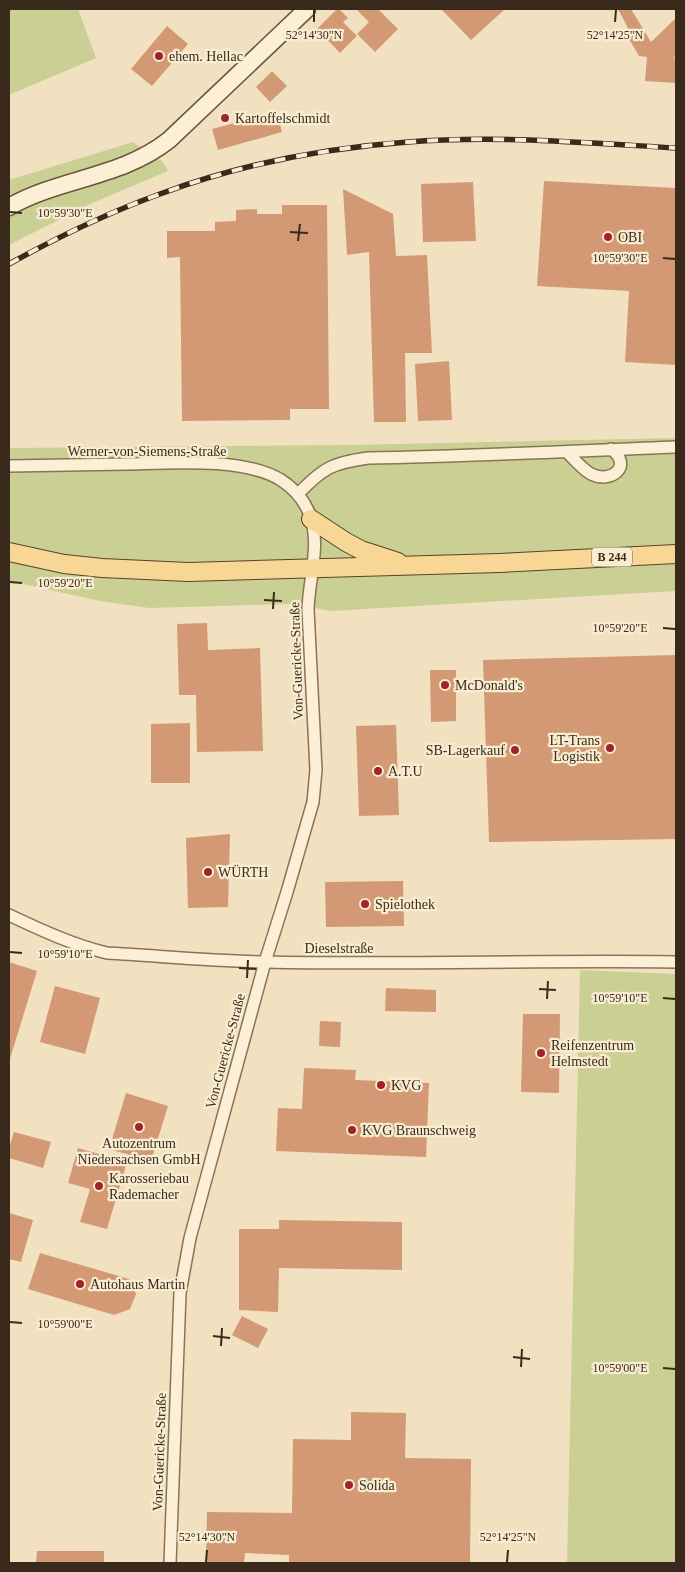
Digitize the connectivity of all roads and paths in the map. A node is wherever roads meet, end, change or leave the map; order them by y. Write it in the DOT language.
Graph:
graph roads {
  1 [pos="306,9"];
  2 [pos="9,207"];
  3 [pos="676,447"];
  4 [pos="611,450"];
  5 [pos="567,452"];
  6 [pos="9,466"];
  7 [pos="298,494"];
  8 [pos="311,519"];
  9 [pos="9,552"];
  10 [pos="676,554"];
  11 [pos="410,566"];
  12 [pos="312,568"];
  13 [pos="9,915"];
  14 [pos="265,962"];
  15 [pos="676,962"];
  16 [pos="170,1563"];
  1 -- 2 [label="main road"];
  3 -- 4 [label="street"];
  4 -- 5 [label="street"];
  4 -- 5 [label="street"];
  5 -- 7 [label="street"];
  6 -- 7 [label="street, Werner-von-Siemens-Straße"];
  7 -- 8 [label="street, Von-Guericke-Straße"];
  8 -- 11 [label="main road, B 244"];
  8 -- 12 [label="street, Von-Guericke-Straße"];
  9 -- 12 [label="main road, B 244"];
  10 -- 11 [label="main road, B 244"];
  11 -- 12 [label="main road, B 244"];
  12 -- 14 [label="street, Von-Guericke-Straße"];
  13 -- 14 [label="street, Dieselstraße"];
  14 -- 15 [label="street, Dieselstraße"];
  14 -- 16 [label="street, Von-Guericke-Straße"];
}
